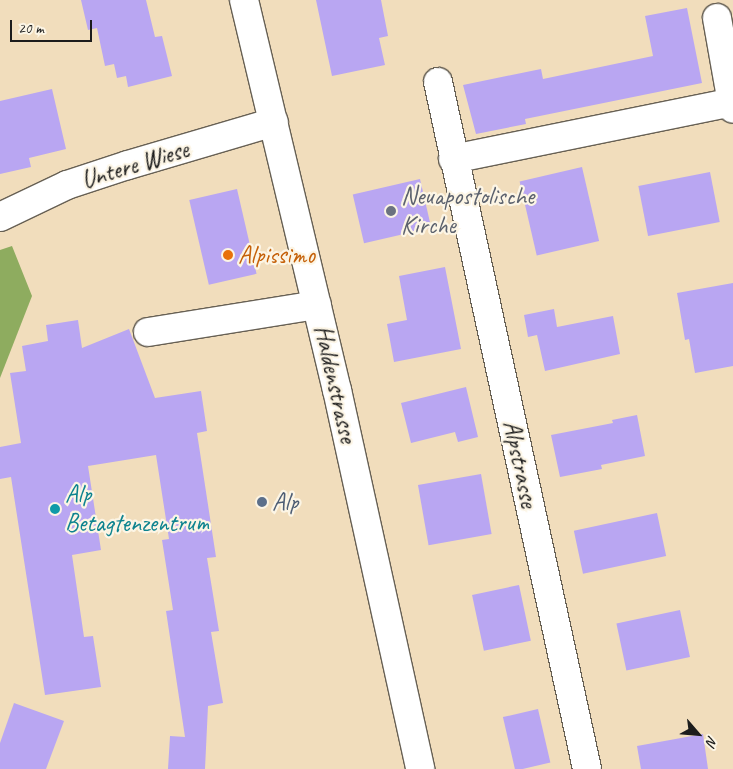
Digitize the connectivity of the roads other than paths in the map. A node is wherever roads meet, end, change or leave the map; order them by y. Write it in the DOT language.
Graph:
graph roads {
  1 [pos="244,0"];
  2 [pos="717,18"];
  3 [pos="438,82"];
  4 [pos="732,106"];
  5 [pos="274,122"];
  6 [pos="453,159"];
  7 [pos="0,217"];
  8 [pos="317,305"];
  9 [pos="148,332"];
  10 [pos="420,769"];
  11 [pos="587,769"];
  1 -- 5 [label="street, Haldenstrasse"];
  2 -- 4 [label="street"];
  3 -- 6 [label="street, Alpstrasse"];
  4 -- 6 [label="street"];
  5 -- 7 [label="street, Untere Wiese"];
  5 -- 8 [label="street, Haldenstrasse"];
  6 -- 11 [label="street, Alpstrasse"];
  8 -- 9 [label="street"];
  8 -- 10 [label="street, Haldenstrasse"];
}
